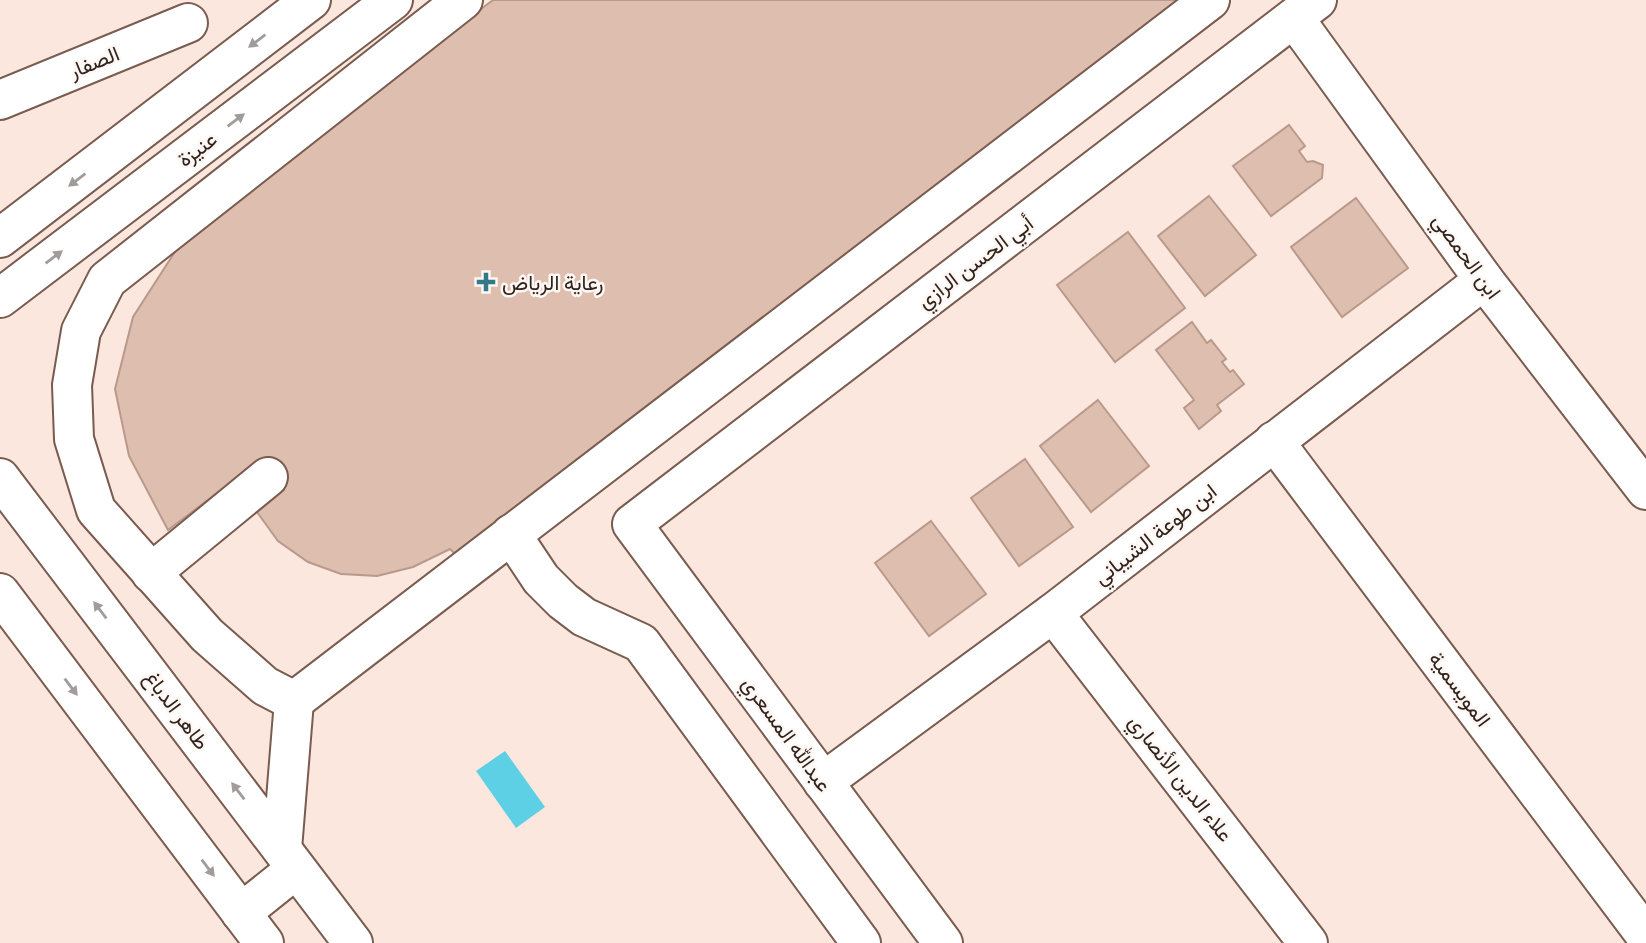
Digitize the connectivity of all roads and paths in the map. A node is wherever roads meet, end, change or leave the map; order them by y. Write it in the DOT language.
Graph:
graph roads {
  1 [pos="312,0"];
  2 [pos="393,0"];
  3 [pos="463,0"];
  4 [pos="1210,0"];
  5 [pos="1305,9"];
  6 [pos="183,12"];
  7 [pos="209,78"];
  8 [pos="0,100"];
  9 [pos="0,238"];
  10 [pos="1483,280"];
  11 [pos="0,298"];
  12 [pos="1274,441"];
  13 [pos="268,477"];
  14 [pos="0,478"];
  15 [pos="1646,489"];
  16 [pos="632,524"];
  17 [pos="511,534"];
  18 [pos="151,573"];
  19 [pos="0,593"];
  20 [pos="1053,613"];
  21 [pos="294,701"];
  22 [pos="823,782"];
  23 [pos="289,859"];
  24 [pos="241,913"];
  25 [pos="1646,936"];
  26 [pos="264,943"];
  27 [pos="353,943"];
  28 [pos="861,943"];
  29 [pos="943,943"];
  30 [pos="1308,943"];
  1 -- 7 [label="street, one-way"];
  11 -- 2 [label="street, عنيزة, one-way"];
  3 -- 18 [label="street"];
  4 -- 17 [label="street"];
  5 -- 10 [label="street, ابن الحمصي"];
  5 -- 16 [label="street, أبي الحسن الرازي"];
  6 -- 7 [label="street, الصفار"];
  6 -- 8 [label="street, الصفار"];
  7 -- 9 [label="street, one-way"];
  10 -- 12 [label="street, ابن طوعة الشيباني"];
  10 -- 15 [label="street, ابن الحمصي"];
  12 -- 20 [label="street, ابن طوعة الشيباني"];
  12 -- 25 [label="street, المويسمية"];
  13 -- 18 [label="street"];
  23 -- 14 [label="street, طاهر الدباغ, one-way"];
  16 -- 22 [label="street, عبدالله المسعري"];
  17 -- 21 [label="street"];
  17 -- 28 [label="street"];
  18 -- 21 [label="street"];
  19 -- 24 [label="street, one-way"];
  20 -- 22 [label="street, ابن طوعة الشيباني"];
  20 -- 30 [label="street, علاء الدين الأنصاري"];
  21 -- 23 [label="street"];
  22 -- 29 [label="street, عبدالله المسعري"];
  23 -- 24 [label="street"];
  23 -- 27 [label="street, طاهر الدباغ"];
  24 -- 26 [label="street"];
}
